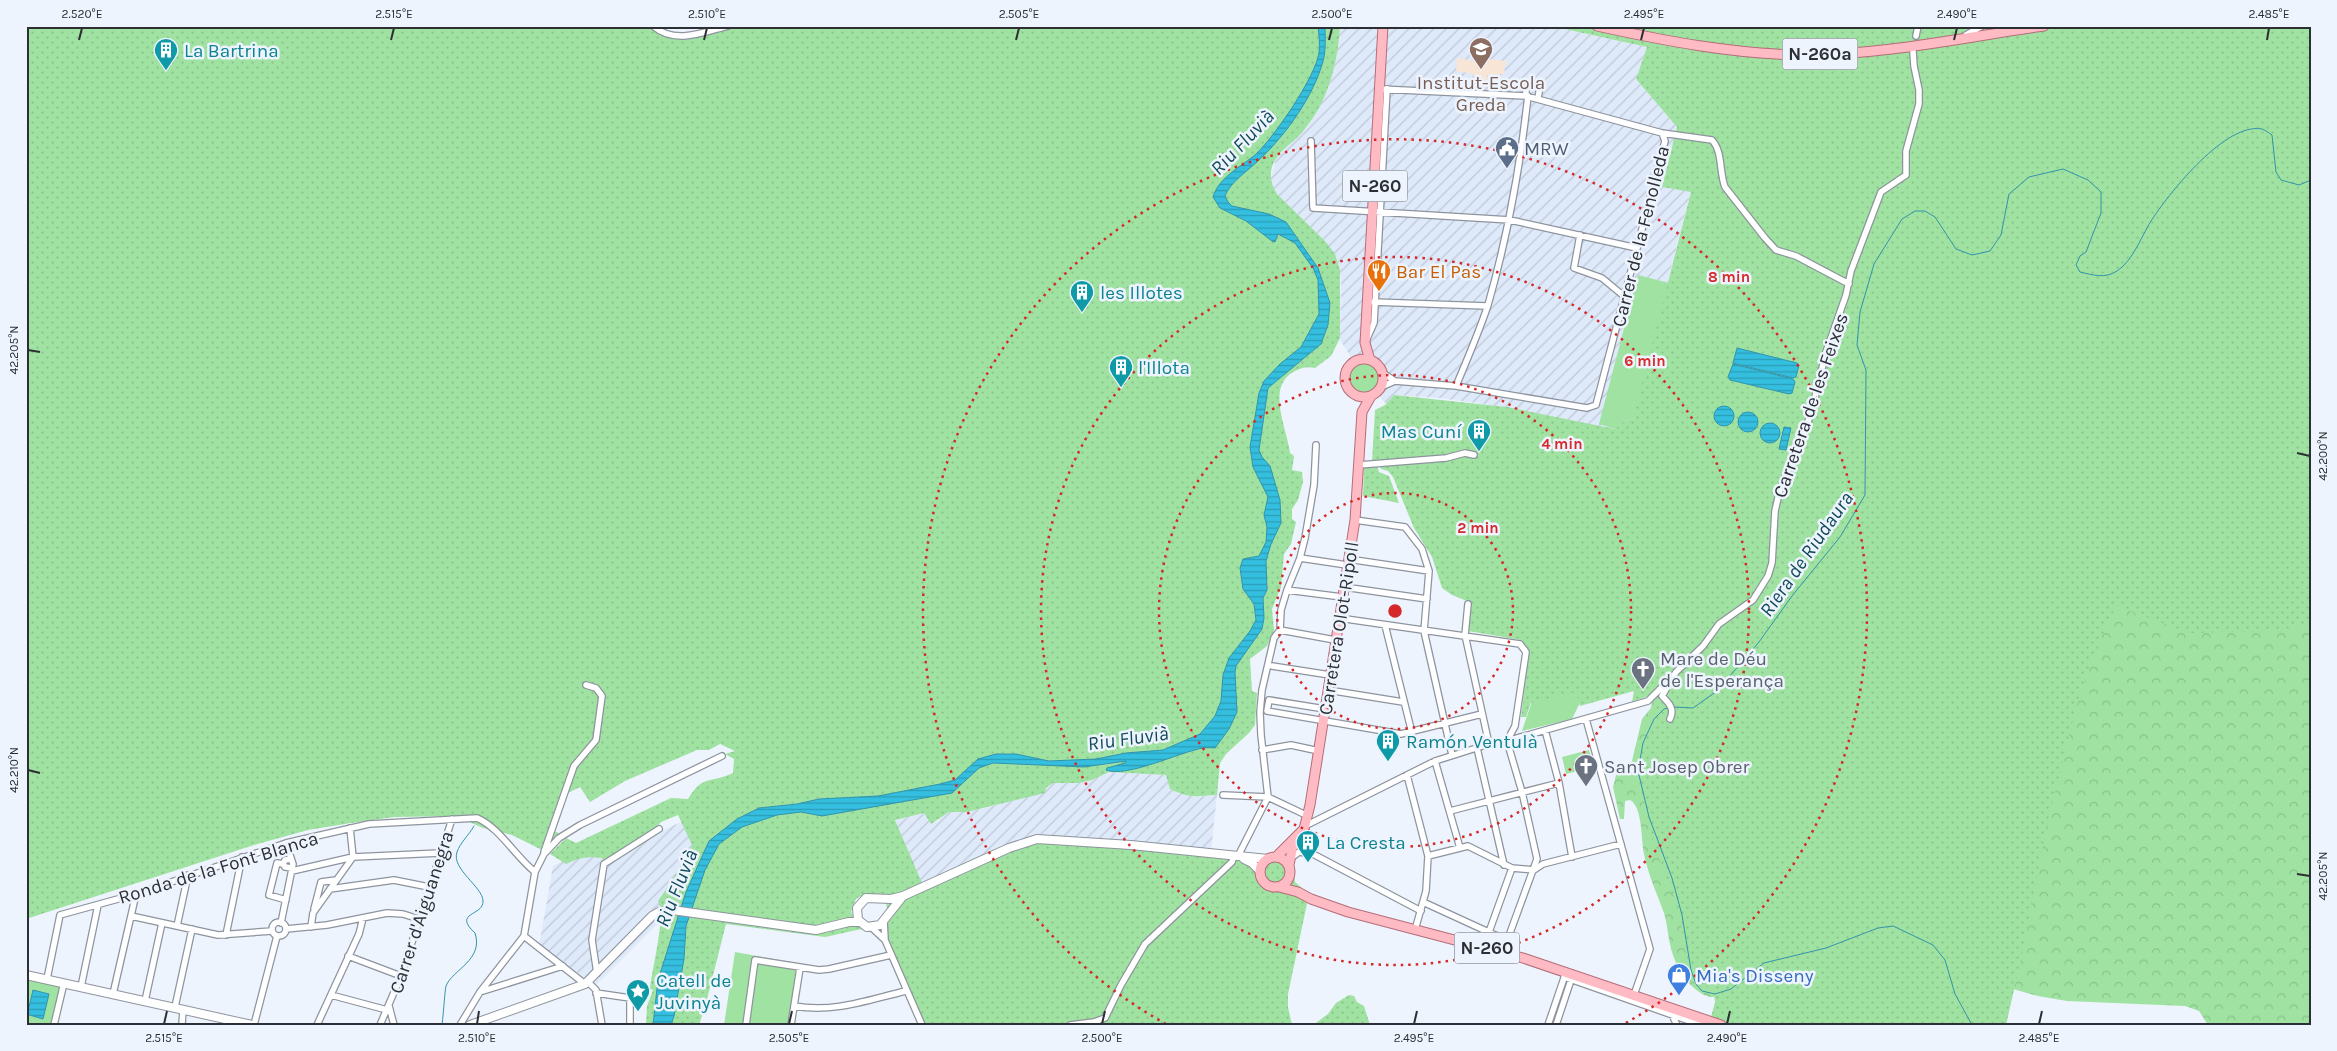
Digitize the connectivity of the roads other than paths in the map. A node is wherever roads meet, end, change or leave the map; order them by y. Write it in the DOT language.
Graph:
graph roads {
  1 [pos="653,26"];
  2 [pos="728,26"];
  3 [pos="1597,26"];
  4 [pos="1918,26"];
  5 [pos="1982,26"];
  6 [pos="2044,26"];
  7 [pos="1383,27"];
  8 [pos="1916,36"];
  9 [pos="1956,39"];
  10 [pos="1913,51"];
  11 [pos="1384,89"];
  12 [pos="1527,96"];
  13 [pos="1538,98"];
  14 [pos="1662,133"];
  15 [pos="1310,141"];
  16 [pos="1376,212"];
  17 [pos="1510,220"];
  18 [pos="1580,235"];
  19 [pos="1637,248"];
  20 [pos="1848,284"];
  21 [pos="1625,297"];
  22 [pos="1372,302"];
  23 [pos="1487,306"];
  24 [pos="1365,343"];
  25 [pos="1358,360"];
  26 [pos="1370,360"];
  27 [pos="1383,373"];
  28 [pos="1395,381"];
  29 [pos="1456,386"];
  30 [pos="1381,387"];
  31 [pos="1354,394"];
  32 [pos="1371,396"];
  33 [pos="1362,412"];
  34 [pos="1316,445"];
  35 [pos="1474,455"];
  36 [pos="1359,465"];
  37 [pos="1355,520"];
  38 [pos="1300,558"];
  39 [pos="1348,562"];
  40 [pos="1429,571"];
  41 [pos="1344,587"];
  42 [pos="1287,590"];
  43 [pos="1342,598"];
  44 [pos="1427,599"];
  45 [pos="1468,604"];
  46 [pos="1339,618"];
  47 [pos="1385,625"];
  48 [pos="1280,630"];
  49 [pos="1424,631"];
  50 [pos="1465,635"];
  51 [pos="1335,640"];
  52 [pos="1272,666"];
  53 [pos="1676,672"];
  54 [pos="1330,675"];
  55 [pos="586,685"];
  56 [pos="1328,690"];
  57 [pos="1403,702"];
  58 [pos="1325,709"];
  59 [pos="1267,711"];
  60 [pos="1260,712"];
  61 [pos="1482,714"];
  62 [pos="1586,719"];
  63 [pos="1670,720"];
  64 [pos="1323,721"];
  65 [pos="1446,723"];
  66 [pos="1545,730"];
  67 [pos="1412,733"];
  68 [pos="1507,741"];
  69 [pos="1489,744"];
  70 [pos="1477,748"];
  71 [pos="1262,750"];
  72 [pos="1319,750"];
  73 [pos="1452,755"];
  74 [pos="722,756"];
  75 [pos="1435,761"];
  76 [pos="1407,775"];
  77 [pos="1559,783"];
  78 [pos="1522,792"];
  79 [pos="1223,795"];
  80 [pos="1268,797"];
  81 [pos="1488,800"];
  82 [pos="1450,811"];
  83 [pos="1308,816"];
  84 [pos="452,819"];
  85 [pos="1305,826"];
  86 [pos="350,828"];
  87 [pos="659,829"];
  88 [pos="1294,840"];
  89 [pos="286,843"];
  90 [pos="1621,844"];
  91 [pos="1460,848"];
  92 [pos="440,853"];
  93 [pos="544,854"];
  94 [pos="1236,856"];
  95 [pos="1428,856"];
  96 [pos="242,857"];
  97 [pos="352,857"];
  98 [pos="1572,857"];
  99 [pos="1272,858"];
  100 [pos="291,859"];
  101 [pos="338,860"];
  102 [pos="1289,862"];
  103 [pos="283,864"];
  104 [pos="1504,865"];
  105 [pos="1512,868"];
  106 [pos="292,869"];
  107 [pos="1534,870"];
  108 [pos="1260,871"];
  109 [pos="341,872"];
  110 [pos="535,872"];
  111 [pos="188,875"];
  112 [pos="1290,878"];
  113 [pos="336,880"];
  114 [pos="429,887"];
  115 [pos="1278,887"];
  116 [pos="330,889"];
  117 [pos="1298,892"];
  118 [pos="136,894"];
  119 [pos="903,896"];
  120 [pos="879,898"];
  121 [pos="286,900"];
  122 [pos="1423,902"];
  123 [pos="98,905"];
  124 [pos="857,908"];
  125 [pos="1421,911"];
  126 [pos="313,913"];
  127 [pos="131,916"];
  128 [pos="886,917"];
  129 [pos="363,918"];
  130 [pos="419,920"];
  131 [pos="281,922"];
  132 [pos="860,922"];
  133 [pos="162,923"];
  134 [pos="840,924"];
  135 [pos="177,926"];
  136 [pos="311,927"];
  137 [pos="871,927"];
  138 [pos="192,929"];
  139 [pos="286,929"];
  140 [pos="1415,930"];
  141 [pos="272,931"];
  142 [pos="1489,932"];
  143 [pos="226,935"];
  144 [pos="277,936"];
  145 [pos="524,936"];
  146 [pos="885,940"];
  147 [pos="1508,940"];
  148 [pos="1503,952"];
  149 [pos="891,955"];
  150 [pos="348,956"];
  151 [pos="563,966"];
  152 [pos="800,968"];
  153 [pos="597,973"];
  154 [pos="26,975"];
  155 [pos="401,976"];
  156 [pos="1567,976"];
  157 [pos="47,979"];
  158 [pos="64,983"];
  159 [pos="586,983"];
  160 [pos="81,987"];
  161 [pos="906,991"];
  162 [pos="480,992"];
  163 [pos="596,993"];
  164 [pos="113,994"];
  165 [pos="1634,995"];
  166 [pos="331,996"];
  167 [pos="145,1001"];
  168 [pos="794,1006"];
  169 [pos="179,1008"];
  170 [pos="388,1008"];
  171 [pos="1672,1015"];
  172 [pos="475,1024"];
  173 [pos="54,1025"];
  174 [pos="182,1025"];
  175 [pos="253,1025"];
  176 [pos="317,1025"];
  177 [pos="380,1025"];
  178 [pos="394,1025"];
  179 [pos="460,1025"];
  180 [pos="602,1025"];
  181 [pos="630,1025"];
  182 [pos="746,1025"];
  183 [pos="791,1025"];
  184 [pos="922,1025"];
  185 [pos="1070,1025"];
  186 [pos="1549,1025"];
  187 [pos="1556,1025"];
  188 [pos="1676,1025"];
  189 [pos="1701,1025"];
  190 [pos="1721,1025"];
  1 -- 2 [label="street"];
  3 -- 9 [label="main road, N-260a"];
  4 -- 8 [label="street"];
  5 -- 9 [label="street"];
  6 -- 9 [label="main road, N-260a"];
  7 -- 11 [label="main road, N-260"];
  10 -- 20 [label="street, Carretera de les Feixes"];
  11 -- 12 [label="street"];
  11 -- 16 [label="main road, N-260"];
  12 -- 13 [label="street"];
  12 -- 13 [label="street"];
  12 -- 17 [label="street"];
  13 -- 14 [label="street"];
  14 -- 19 [label="street, Carrer de la Fenolleda"];
  14 -- 20 [label="street"];
  15 -- 16 [label="street"];
  16 -- 17 [label="street"];
  16 -- 22 [label="main road, N-260"];
  17 -- 18 [label="street"];
  17 -- 23 [label="street"];
  18 -- 19 [label="street"];
  18 -- 21 [label="street"];
  19 -- 21 [label="street, Carrer de la Fenolleda"];
  20 -- 53 [label="street, Carretera de les Feixes"];
  21 -- 29 [label="street, Carrer de la Fenolleda"];
  22 -- 23 [label="street"];
  22 -- 24 [label="main road, N-260"];
  23 -- 29 [label="street"];
  24 -- 25 [label="main road, N-260"];
  24 -- 26 [label="main road, N-260"];
  25 -- 26 [label="main road"];
  25 -- 31 [label="main road, N-260"];
  26 -- 27 [label="main road, N-260"];
  27 -- 28 [label="street"];
  27 -- 30 [label="main road"];
  28 -- 29 [label="street, Carrer de la Fenolleda"];
  28 -- 30 [label="street"];
  30 -- 32 [label="main road, N-260"];
  31 -- 32 [label="main road"];
  31 -- 33 [label="main road, Carretera Olot-Ripoll / N-260"];
  32 -- 33 [label="main road, Carretera Olot-Ripoll / N-260"];
  33 -- 36 [label="main road, Carretera Olot-Ripoll / N-260"];
  34 -- 38 [label="street"];
  35 -- 36 [label="street"];
  36 -- 37 [label="main road, Carretera Olot-Ripoll / N-260"];
  37 -- 39 [label="main road, Carretera Olot-Ripoll / N-260"];
  37 -- 40 [label="street"];
  38 -- 39 [label="street"];
  38 -- 42 [label="street"];
  39 -- 40 [label="street"];
  39 -- 41 [label="main road, Carretera Olot-Ripoll / N-260"];
  40 -- 44 [label="street"];
  41 -- 43 [label="main road, Carretera Olot-Ripoll / N-260"];
  41 -- 44 [label="street"];
  42 -- 43 [label="street"];
  42 -- 48 [label="street"];
  43 -- 46 [label="main road, Carretera Olot-Ripoll / N-260"];
  44 -- 49 [label="street"];
  45 -- 50 [label="street"];
  46 -- 47 [label="street"];
  46 -- 51 [label="main road, Carretera Olot-Ripoll / N-260"];
  47 -- 49 [label="street"];
  47 -- 57 [label="street"];
  48 -- 51 [label="street"];
  48 -- 60 [label="street"];
  49 -- 50 [label="street"];
  49 -- 65 [label="street"];
  50 -- 61 [label="street"];
  50 -- 68 [label="street"];
  51 -- 54 [label="main road, Carretera Olot-Ripoll / N-260"];
  52 -- 54 [label="street"];
  53 -- 62 [label="street"];
  53 -- 63 [label="street, Carretera de les Feixes"];
  54 -- 56 [label="main road, Carretera Olot-Ripoll / N-260"];
  55 -- 93 [label="street"];
  56 -- 57 [label="street"];
  56 -- 58 [label="main road, Carretera Olot-Ripoll / N-260"];
  57 -- 67 [label="street"];
  58 -- 59 [label="street"];
  58 -- 64 [label="main road, Carretera Olot-Ripoll / N-260"];
  59 -- 60 [label="street"];
  59 -- 64 [label="street"];
  60 -- 71 [label="street"];
  61 -- 65 [label="street"];
  61 -- 69 [label="street"];
  62 -- 66 [label="street"];
  62 -- 90 [label="street"];
  64 -- 67 [label="street"];
  64 -- 72 [label="main road, Carretera Olot-Ripoll / N-260"];
  65 -- 67 [label="street"];
  65 -- 73 [label="street"];
  66 -- 68 [label="street"];
  66 -- 77 [label="street"];
  68 -- 69 [label="street"];
  68 -- 78 [label="street"];
  69 -- 70 [label="street"];
  70 -- 73 [label="street"];
  70 -- 81 [label="street"];
  71 -- 72 [label="street"];
  71 -- 80 [label="street"];
  72 -- 83 [label="main road, Carretera Olot-Ripoll / N-260"];
  73 -- 75 [label="street"];
  74 -- 93 [label="street"];
  75 -- 76 [label="street"];
  75 -- 82 [label="street"];
  76 -- 85 [label="street"];
  76 -- 95 [label="street"];
  77 -- 78 [label="street"];
  77 -- 98 [label="street"];
  78 -- 81 [label="street"];
  78 -- 107 [label="street"];
  79 -- 80 [label="street"];
  80 -- 83 [label="street"];
  80 -- 94 [label="street"];
  81 -- 82 [label="street"];
  81 -- 104 [label="street"];
  82 -- 91 [label="street"];
  83 -- 85 [label="main road, Carretera Olot-Ripoll / N-260"];
  84 -- 86 [label="street, Ronda de la Font Blanca"];
  84 -- 92 [label="street, Carrer d'Aiguanegra"];
  84 -- 110 [label="street, Ronda de la Font Blanca"];
  85 -- 88 [label="main road, Carretera Olot-Ripoll / N-260"];
  86 -- 89 [label="street, Ronda de la Font Blanca"];
  86 -- 97 [label="street"];
  87 -- 153 [label="street"];
  88 -- 99 [label="main road, Carretera Olot-Ripoll / N-260"];
  88 -- 102 [label="main road, Carretera Olot-Ripoll / N-260"];
  89 -- 96 [label="street, Ronda de la Font Blanca"];
  89 -- 100 [label="street"];
  90 -- 98 [label="street"];
  90 -- 165 [label="street"];
  91 -- 95 [label="street"];
  91 -- 104 [label="street"];
  92 -- 97 [label="street"];
  92 -- 114 [label="street, Carrer d'Aiguanegra"];
  93 -- 110 [label="street"];
  94 -- 99 [label="street"];
  94 -- 108 [label="street"];
  94 -- 119 [label="street"];
  94 -- 185 [label="street"];
  95 -- 122 [label="street"];
  96 -- 111 [label="street, Ronda de la Font Blanca"];
  96 -- 143 [label="street"];
  97 -- 101 [label="street"];
  97 -- 109 [label="street"];
  98 -- 107 [label="street"];
  99 -- 102 [label="main road"];
  99 -- 108 [label="main road, N-260"];
  100 -- 103 [label="street"];
  100 -- 106 [label="street"];
  101 -- 106 [label="street"];
  101 -- 109 [label="street"];
  102 -- 112 [label="main road, N-260"];
  102 -- 125 [label="street"];
  103 -- 106 [label="street"];
  103 -- 121 [label="street"];
  104 -- 105 [label="street"];
  105 -- 107 [label="street"];
  105 -- 142 [label="street"];
  106 -- 121 [label="street"];
  107 -- 147 [label="street"];
  108 -- 115 [label="main road, N-260"];
  109 -- 113 [label="street"];
  110 -- 145 [label="street"];
  111 -- 118 [label="street, Ronda de la Font Blanca"];
  111 -- 135 [label="street"];
  112 -- 115 [label="main road"];
  112 -- 117 [label="main road, N-260"];
  113 -- 116 [label="street"];
  113 -- 126 [label="street"];
  114 -- 116 [label="street"];
  114 -- 130 [label="street, Carrer d'Aiguanegra"];
  115 -- 117 [label="main road, N-260"];
  116 -- 126 [label="street"];
  117 -- 140 [label="main road, N-260"];
  118 -- 123 [label="street, Ronda de la Font Blanca"];
  118 -- 127 [label="street"];
  119 -- 120 [label="street"];
  119 -- 128 [label="street"];
  120 -- 124 [label="street"];
  120 -- 128 [label="street"];
  121 -- 131 [label="street"];
  122 -- 125 [label="street"];
  122 -- 142 [label="street"];
  123 -- 157 [label="street, Ronda de la Font Blanca"];
  123 -- 160 [label="street"];
  124 -- 132 [label="street"];
  124 -- 134 [label="street"];
  125 -- 140 [label="street"];
  126 -- 136 [label="street"];
  127 -- 133 [label="street"];
  127 -- 164 [label="street"];
  128 -- 137 [label="street"];
  128 -- 146 [label="street"];
  129 -- 130 [label="street"];
  129 -- 136 [label="street"];
  129 -- 150 [label="street"];
  130 -- 155 [label="street, Carrer d'Aiguanegra"];
  131 -- 139 [label="street"];
  131 -- 141 [label="street"];
  132 -- 134 [label="street"];
  132 -- 137 [label="street"];
  133 -- 135 [label="street"];
  133 -- 167 [label="street"];
  134 -- 153 [label="street"];
  135 -- 138 [label="street"];
  136 -- 139 [label="street"];
  137 -- 146 [label="street"];
  138 -- 143 [label="street"];
  138 -- 169 [label="street"];
  139 -- 144 [label="street"];
  140 -- 148 [label="main road, N-260"];
  141 -- 143 [label="street"];
  141 -- 144 [label="street"];
  142 -- 147 [label="street"];
  144 -- 175 [label="street"];
  145 -- 151 [label="street"];
  145 -- 162 [label="street"];
  146 -- 149 [label="street"];
  147 -- 148 [label="street"];
  148 -- 156 [label="main road, N-260"];
  149 -- 152 [label="street"];
  149 -- 161 [label="street"];
  150 -- 155 [label="street"];
  150 -- 166 [label="street"];
  151 -- 159 [label="street"];
  151 -- 162 [label="street"];
  152 -- 168 [label="street"];
  152 -- 182 [label="street"];
  153 -- 159 [label="street"];
  154 -- 157 [label="street"];
  155 -- 170 [label="street, Carrer d'Aiguanegra"];
  156 -- 165 [label="main road, N-260"];
  156 -- 171 [label="street"];
  156 -- 186 [label="street"];
  156 -- 187 [label="street"];
  157 -- 158 [label="street"];
  158 -- 160 [label="street"];
  158 -- 173 [label="street"];
  159 -- 163 [label="street"];
  159 -- 172 [label="street"];
  160 -- 164 [label="street"];
  161 -- 168 [label="street"];
  161 -- 184 [label="street"];
  162 -- 179 [label="street"];
  163 -- 180 [label="street"];
  163 -- 181 [label="street"];
  164 -- 167 [label="street"];
  165 -- 190 [label="main road, N-260"];
  166 -- 170 [label="street"];
  166 -- 176 [label="street"];
  167 -- 169 [label="street"];
  168 -- 183 [label="street"];
  169 -- 174 [label="street"];
  169 -- 175 [label="street"];
  170 -- 177 [label="street, Carrer d'Aiguanegra"];
  170 -- 178 [label="street"];
  171 -- 188 [label="street"];
  171 -- 189 [label="street"];
}
